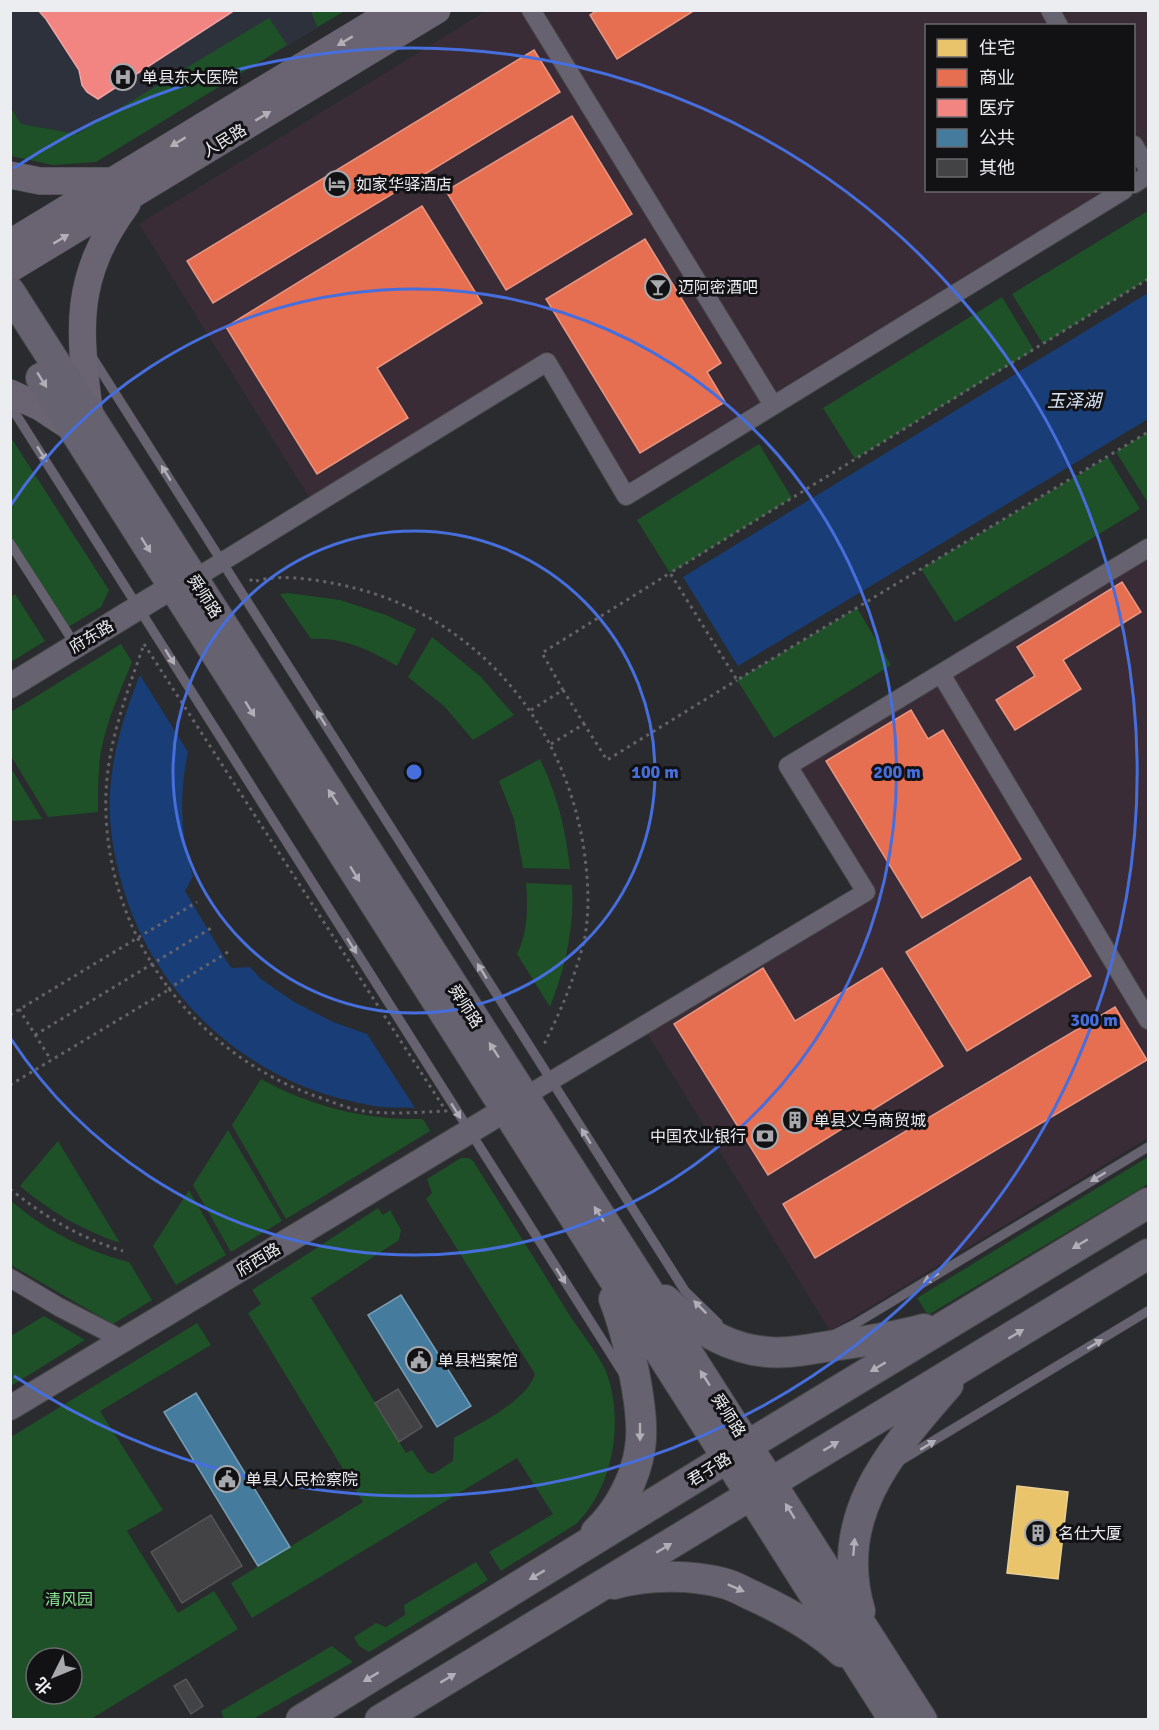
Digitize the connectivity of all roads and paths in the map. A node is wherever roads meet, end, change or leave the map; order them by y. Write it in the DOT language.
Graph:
graph roads {
  1 [pos="395,10"];
  2 [pos="436,10"];
  3 [pos="531,10"];
  4 [pos="1050,10"];
  5 [pos="1058,24"];
  6 [pos="1135,147"];
  7 [pos="1149,169"];
  8 [pos="10,174"];
  9 [pos="1149,175"];
  10 [pos="1135,183"];
  11 [pos="124,188"];
  12 [pos="1121,192"];
  13 [pos="10,243"];
  14 [pos="10,269"];
  15 [pos="1149,279"];
  16 [pos="10,292"];
  17 [pos="10,330"];
  18 [pos="83,342"];
  19 [pos="10,393"];
  20 [pos="10,405"];
  21 [pos="773,405"];
  22 [pos="81,422"];
  23 [pos="1149,432"];
  24 [pos="10,543"];
  25 [pos="1149,548"];
  26 [pos="670,573"];
  27 [pos="250,579"];
  28 [pos="183,583"];
  29 [pos="139,607"];
  30 [pos="76,646"];
  31 [pos="941,674"];
  32 [pos="737,680"];
  33 [pos="10,686"];
  34 [pos="563,690"];
  35 [pos="531,710"];
  36 [pos="584,724"];
  37 [pos="551,744"];
  38 [pos="197,902"];
  39 [pos="213,927"];
  40 [pos="137,938"];
  41 [pos="228,952"];
  42 [pos="152,963"];
  43 [pos="168,989"];
  44 [pos="19,1009"];
  45 [pos="10,1015"];
  46 [pos="1149,1020"];
  47 [pos="35,1035"];
  48 [pos="548,1047"];
  49 [pos="51,1060"];
  50 [pos="10,1079"];
  51 [pos="12,1084"];
  52 [pos="515,1104"];
  53 [pos="1149,1147"];
  54 [pos="10,1189"];
  55 [pos="1149,1203"];
  56 [pos="123,1251"];
  57 [pos="597,1254"];
  58 [pos="1149,1254"];
  59 [pos="633,1266"];
  60 [pos="10,1278"];
  61 [pos="1149,1311"];
  62 [pos="952,1321"];
  63 [pos="731,1331"];
  64 [pos="123,1340"];
  65 [pos="758,1344"];
  66 [pos="975,1359"];
  67 [pos="637,1395"];
  68 [pos="10,1408"];
  69 [pos="737,1451"];
  70 [pos="878,1475"];
  71 [pos="761,1489"];
  72 [pos="570,1555"];
  73 [pos="596,1589"];
  74 [pos="876,1669"];
  75 [pos="301,1719"];
  76 [pos="380,1719"];
  77 [pos="894,1719"];
  78 [pos="922,1719"];
  1 -- 11 [label="main road, 人民路, one-way"];
  11 -- 2 [label="main road, 人民路, one-way"];
  3 -- 21 [label="street"];
  4 -- 5 [label="street"];
  6 -- 7 [label="street"];
  8 -- 11 [label="main road"];
  9 -- 10 [label="street"];
  11 -- 13 [label="main road, 人民路"];
  14 -- 11 [label="main road, 人民路, one-way"];
  11 -- 18 [label="main road"];
  12 -- 21 [label="street"];
  15 -- 26 [label="path"];
  16 -- 22 [label="main road, 舜师路"];
  17 -- 22 [label="main road, 舜师路, one-way"];
  18 -- 22 [label="main road"];
  63 -- 18 [label="lane, one-way"];
  19 -- 22 [label="main road"];
  20 -- 29 [label="lane, one-way"];
  21 -- 28 [label="street"];
  22 -- 28 [label="main road, 舜师路"];
  23 -- 32 [label="path"];
  24 -- 30 [label="lane"];
  25 -- 31 [label="street"];
  26 -- 32 [label="path"];
  26 -- 34 [label="path"];
  27 -- 35 [label="path"];
  28 -- 29 [label="street, 府东路"];
  28 -- 52 [label="main road, 舜师路"];
  29 -- 30 [label="street, 府东路"];
  29 -- 67 [label="lane, one-way"];
  30 -- 33 [label="street, 府东路"];
  31 -- 46 [label="street"];
  31 -- 52 [label="street"];
  32 -- 36 [label="path"];
  34 -- 35 [label="path"];
  34 -- 36 [label="path"];
  35 -- 37 [label="path"];
  36 -- 37 [label="path"];
  37 -- 48 [label="path"];
  38 -- 40 [label="path"];
  39 -- 42 [label="path"];
  40 -- 42 [label="path"];
  40 -- 43 [label="path"];
  40 -- 44 [label="path"];
  41 -- 43 [label="path"];
  42 -- 43 [label="path"];
  42 -- 47 [label="path"];
  43 -- 49 [label="path"];
  44 -- 45 [label="path"];
  44 -- 47 [label="path"];
  47 -- 49 [label="path"];
  49 -- 51 [label="path"];
  50 -- 51 [label="path"];
  52 -- 57 [label="main road, 舜师路"];
  59 -- 52 [label="main road, 舜师路, one-way"];
  52 -- 64 [label="street, 府西路"];
  53 -- 65 [label="lane, one-way"];
  54 -- 56 [label="path"];
  55 -- 62 [label="main road, 君子路, one-way"];
  57 -- 67 [label="main road"];
  57 -- 69 [label="main road, 舜师路"];
  66 -- 58 [label="main road, one-way"];
  59 -- 65 [label="main road"];
  69 -- 59 [label="main road, 舜师路, one-way"];
  60 -- 64 [label="street"];
  70 -- 61 [label="lane, one-way"];
  62 -- 65 [label="main road"];
  62 -- 69 [label="main road, 君子路, one-way"];
  64 -- 68 [label="street, 府西路"];
  66 -- 70 [label="main road"];
  71 -- 66 [label="main road, one-way"];
  67 -- 72 [label="main road, one-way"];
  69 -- 71 [label="main road, 舜师路"];
  69 -- 72 [label="main road, 君子路"];
  74 -- 70 [label="main road, one-way"];
  73 -- 71 [label="main road, one-way"];
  71 -- 74 [label="main road, 舜师路"];
  72 -- 75 [label="main road, 君子路, one-way"];
  73 -- 74 [label="main road, one-way"];
  76 -- 73 [label="main road, one-way"];
  74 -- 77 [label="main road, 舜师路"];
  74 -- 78 [label="main road, 舜师路"];
}
